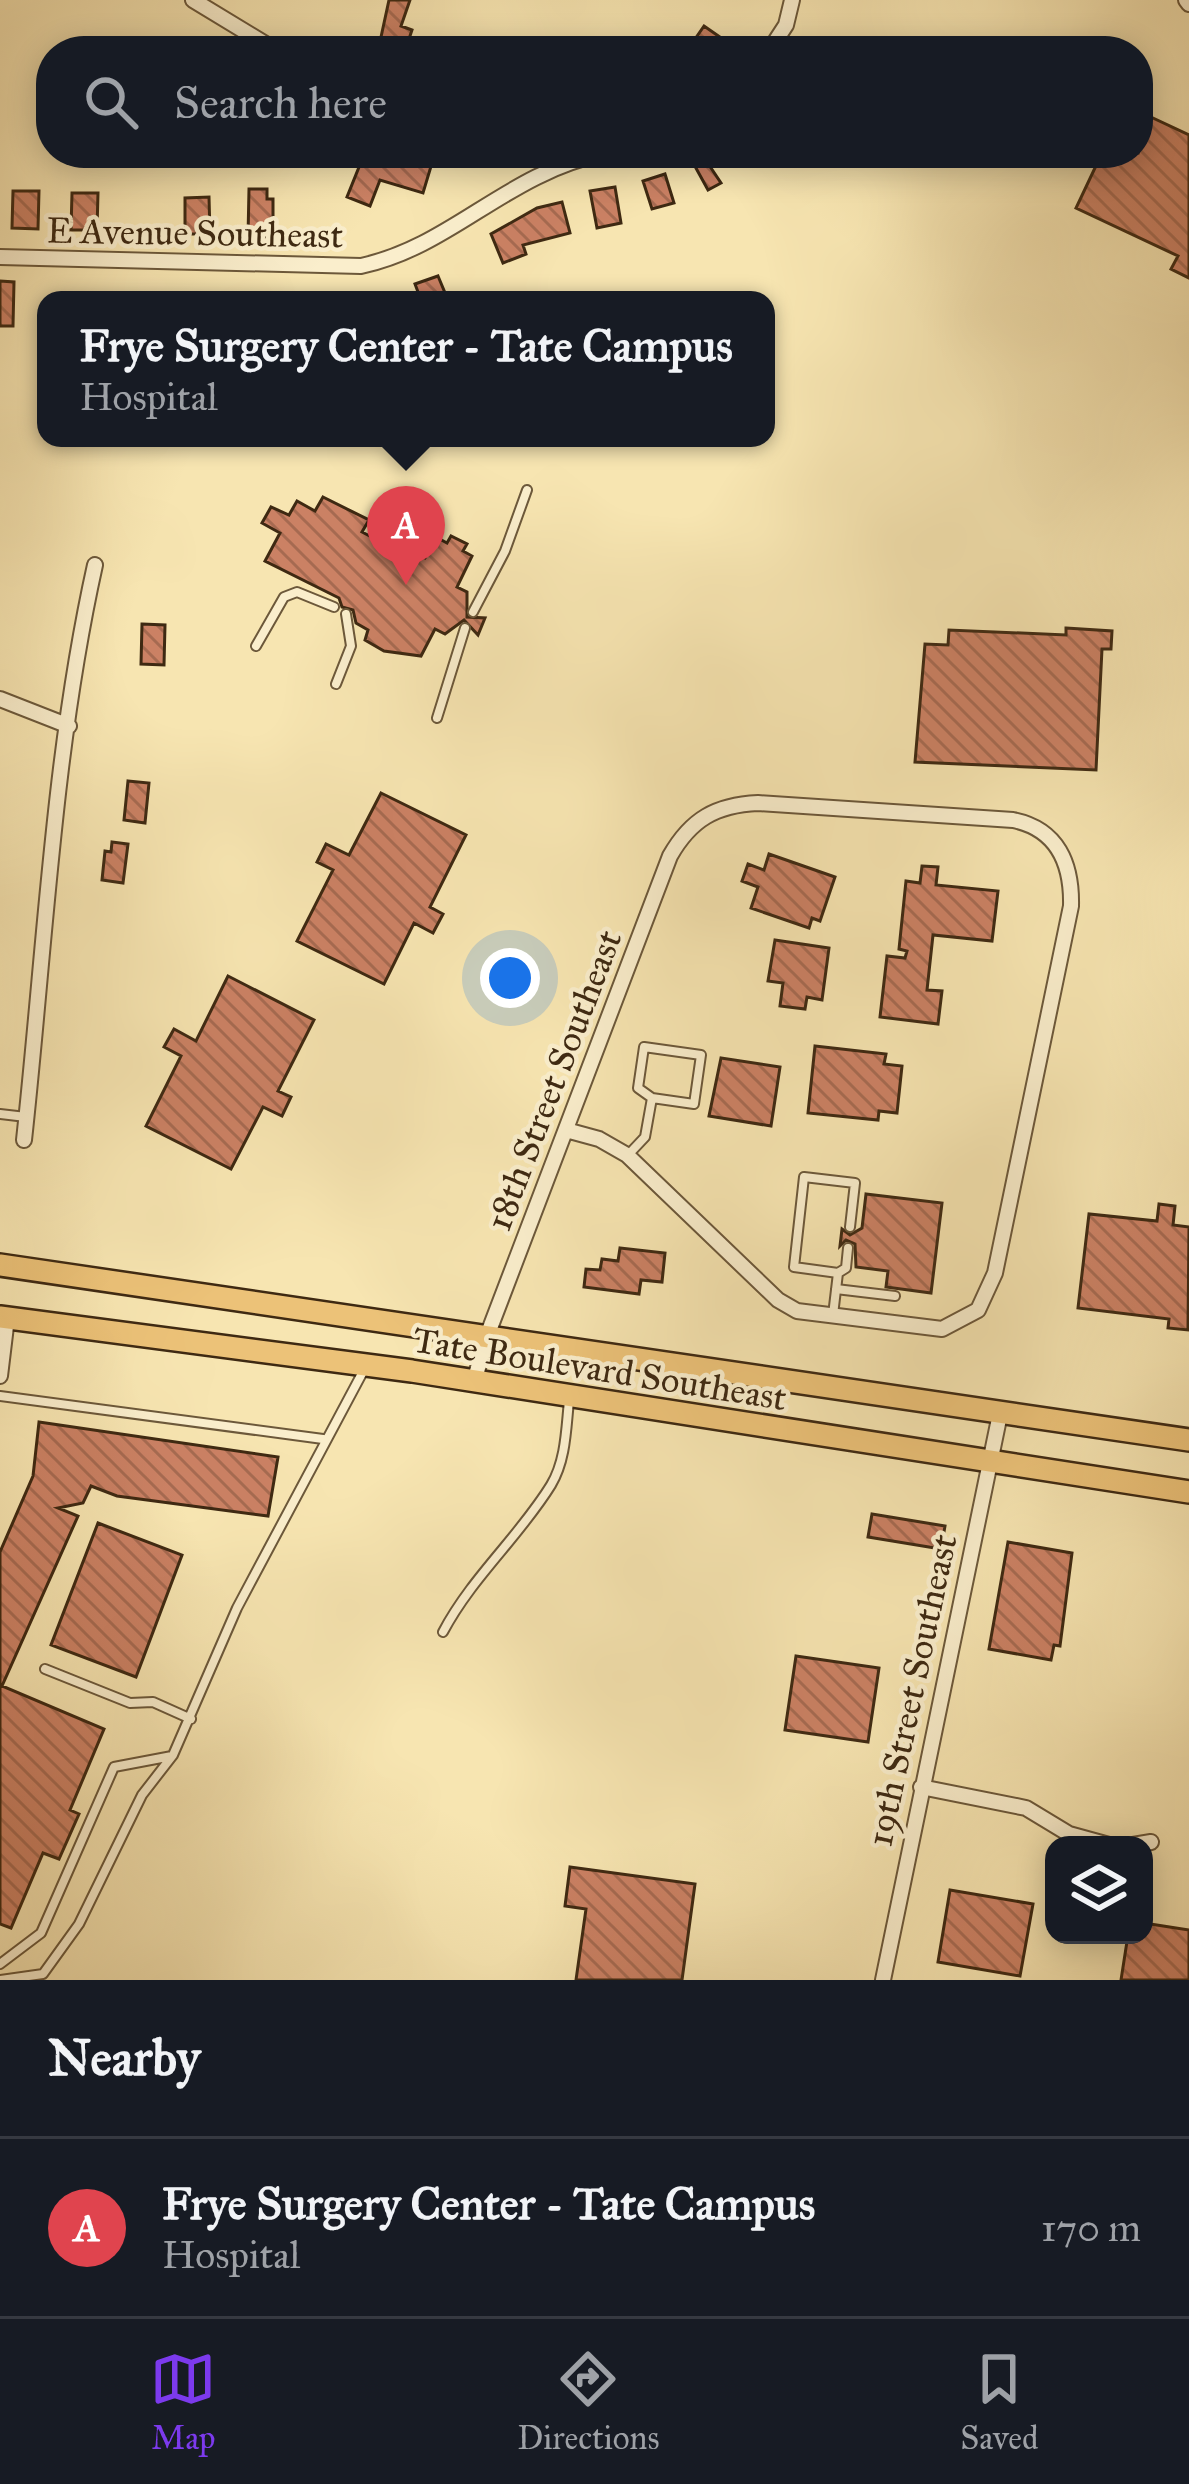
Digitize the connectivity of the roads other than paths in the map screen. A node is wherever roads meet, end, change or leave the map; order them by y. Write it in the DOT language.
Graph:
graph roads {
  1 [pos="194,0"];
  2 [pos="792,0"];
  3 [pos="253,36"];
  4 [pos="779,36"];
  5 [pos="555,168"];
  6 [pos="0,257"];
  7 [pos="527,490"];
  8 [pos="95,565"];
  9 [pos="334,608"];
  10 [pos="473,612"];
  11 [pos="346,614"];
  12 [pos="465,628"];
  13 [pos="256,646"];
  14 [pos="336,684"];
  15 [pos="0,699"];
  16 [pos="437,718"];
  17 [pos="69,726"];
  18 [pos="652,1098"];
  19 [pos="0,1114"];
  20 [pos="26,1117"];
  21 [pos="566,1130"];
  22 [pos="24,1140"];
  23 [pos="627,1155"];
  24 [pos="850,1226"];
  25 [pos="848,1248"];
  26 [pos="0,1265"];
  27 [pos="838,1273"];
  28 [pos="836,1289"];
  29 [pos="895,1296"];
  30 [pos="833,1316"];
  31 [pos="4,1317"];
  32 [pos="487,1336"];
  33 [pos="367,1365"];
  34 [pos="0,1376"];
  35 [pos="474,1382"];
  36 [pos="0,1396"];
  37 [pos="570,1396"];
  38 [pos="1000,1414"];
  39 [pos="323,1439"];
  40 [pos="1189,1440"];
  41 [pos="990,1462"];
  42 [pos="1189,1492"];
  43 [pos="443,1632"];
  44 [pos="45,1669"];
  45 [pos="191,1719"];
  46 [pos="173,1756"];
  47 [pos="921,1787"];
  48 [pos="1081,1836"];
  49 [pos="0,1964"];
  50 [pos="0,1980"];
  51 [pos="883,1980"];
  1 -- 3 [label="street"];
  2 -- 4 [label="street"];
  5 -- 6 [label="street, E Avenue Southeast"];
  7 -- 10 [label="lane"];
  8 -- 17 [label="street"];
  9 -- 13 [label="lane"];
  11 -- 14 [label="lane"];
  12 -- 16 [label="lane"];
  15 -- 17 [label="street"];
  17 -- 20 [label="street"];
  18 -- 18 [label="lane"];
  18 -- 23 [label="lane"];
  19 -- 20 [label="lane"];
  20 -- 22 [label="street"];
  21 -- 23 [label="street"];
  21 -- 30 [label="street, 18th Street Southeast"];
  21 -- 32 [label="street, 18th Street Southeast"];
  23 -- 30 [label="street"];
  24 -- 27 [label="lane"];
  25 -- 27 [label="lane"];
  26 -- 32 [label="main road, Tate Boulevard Southeast"];
  27 -- 28 [label="lane"];
  28 -- 29 [label="lane"];
  28 -- 30 [label="lane"];
  31 -- 33 [label="main road, Tate Boulevard Southeast"];
  31 -- 34 [label="street"];
  32 -- 35 [label="street, 18th Street Southeast"];
  32 -- 38 [label="main road, Tate Boulevard Southeast"];
  33 -- 35 [label="main road, Tate Boulevard Southeast"];
  33 -- 39 [label="lane"];
  35 -- 37 [label="main road, Tate Boulevard Southeast"];
  36 -- 39 [label="lane"];
  37 -- 41 [label="main road, Tate Boulevard Southeast"];
  37 -- 43 [label="lane"];
  38 -- 40 [label="main road, Tate Boulevard Southeast"];
  38 -- 41 [label="street, 19th Street Southeast"];
  39 -- 45 [label="lane"];
  41 -- 42 [label="main road, Tate Boulevard Southeast"];
  41 -- 47 [label="street, 19th Street Southeast"];
  44 -- 45 [label="lane"];
  45 -- 46 [label="lane"];
  46 -- 49 [label="lane"];
  46 -- 50 [label="lane"];
  47 -- 48 [label="street"];
  47 -- 51 [label="street, 19th Street Southeast"];
}
